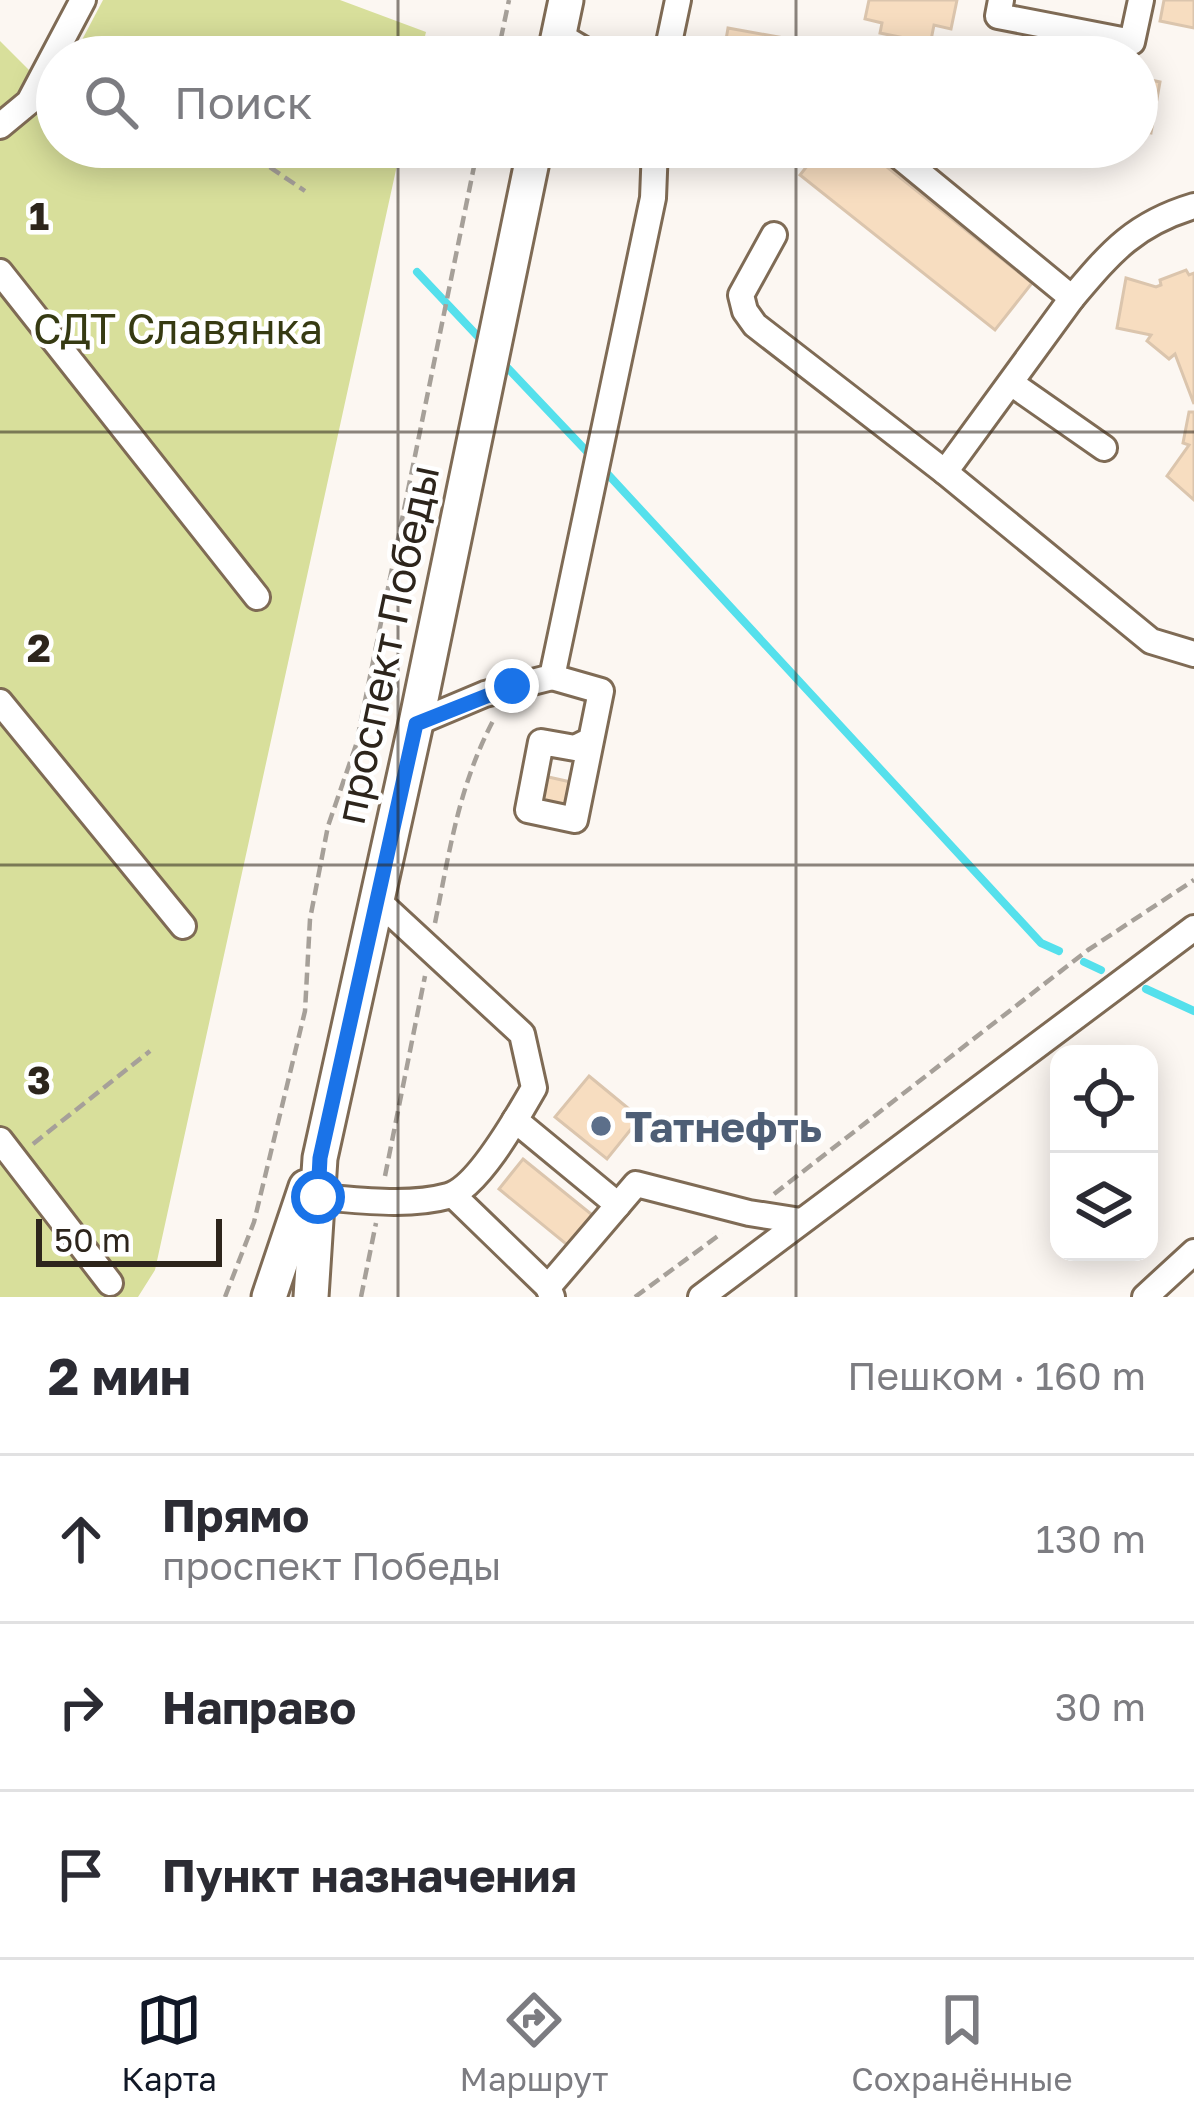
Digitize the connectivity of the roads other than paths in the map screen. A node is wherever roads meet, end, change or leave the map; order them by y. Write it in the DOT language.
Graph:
graph roads {
  1 [pos="83,0"];
  2 [pos="566,0"];
  3 [pos="677,0"];
  4 [pos="1000,0"];
  5 [pos="1141,0"];
  6 [pos="64,36"];
  7 [pos="558,36"];
  8 [pos="669,36"];
  9 [pos="1101,36"];
  10 [pos="1133,36"];
  11 [pos="36,89"];
  12 [pos="0,126"];
  13 [pos="532,168"];
  14 [pos="655,168"];
  15 [pos="914,168"];
  16 [pos="1194,206"];
  17 [pos="774,235"];
  18 [pos="0,272"];
  19 [pos="1072,298"];
  20 [pos="1011,383"];
  21 [pos="1103,448"];
  22 [pos="945,472"];
  23 [pos="257,597"];
  24 [pos="1194,653"];
  25 [pos="552,677"];
  26 [pos="0,702"];
  27 [pos="416,724"];
  28 [pos="591,740"];
  29 [pos="377,900"];
  30 [pos="183,926"];
  31 [pos="1194,928"];
  32 [pos="515,1120"];
  33 [pos="7,1150"];
  34 [pos="320,1158"];
  35 [pos="453,1196"];
  36 [pos="318,1197"];
  37 [pos="618,1205"];
  38 [pos="801,1221"];
  39 [pos="1194,1252"];
  40 [pos="110,1283"];
  41 [pos="550,1292"];
  42 [pos="269,1297"];
  43 [pos="311,1297"];
  44 [pos="701,1297"];
  45 [pos="1145,1297"];
  1 -- 6 [label="street"];
  2 -- 7 [label="main road"];
  3 -- 8 [label="street"];
  4 -- 9 [label="street"];
  5 -- 10 [label="street"];
  11 -- 12 [label="street"];
  13 -- 27 [label="main road, проспект Победы"];
  14 -- 25 [label="street"];
  15 -- 19 [label="street"];
  16 -- 19 [label="street"];
  17 -- 22 [label="street"];
  18 -- 23 [label="street"];
  19 -- 20 [label="street"];
  20 -- 21 [label="street"];
  20 -- 22 [label="street"];
  22 -- 24 [label="street"];
  25 -- 27 [label="street"];
  25 -- 28 [label="street"];
  26 -- 30 [label="street"];
  27 -- 29 [label="main road, проспект Победы"];
  29 -- 32 [label="street"];
  29 -- 34 [label="main road, проспект Победы"];
  31 -- 38 [label="street"];
  32 -- 35 [label="street"];
  32 -- 37 [label="street"];
  33 -- 40 [label="street"];
  34 -- 36 [label="main road"];
  34 -- 42 [label="main road"];
  35 -- 36 [label="street"];
  35 -- 41 [label="street"];
  36 -- 43 [label="main road"];
  37 -- 38 [label="street"];
  37 -- 41 [label="street"];
  38 -- 44 [label="street"];
  39 -- 45 [label="street"];
}
